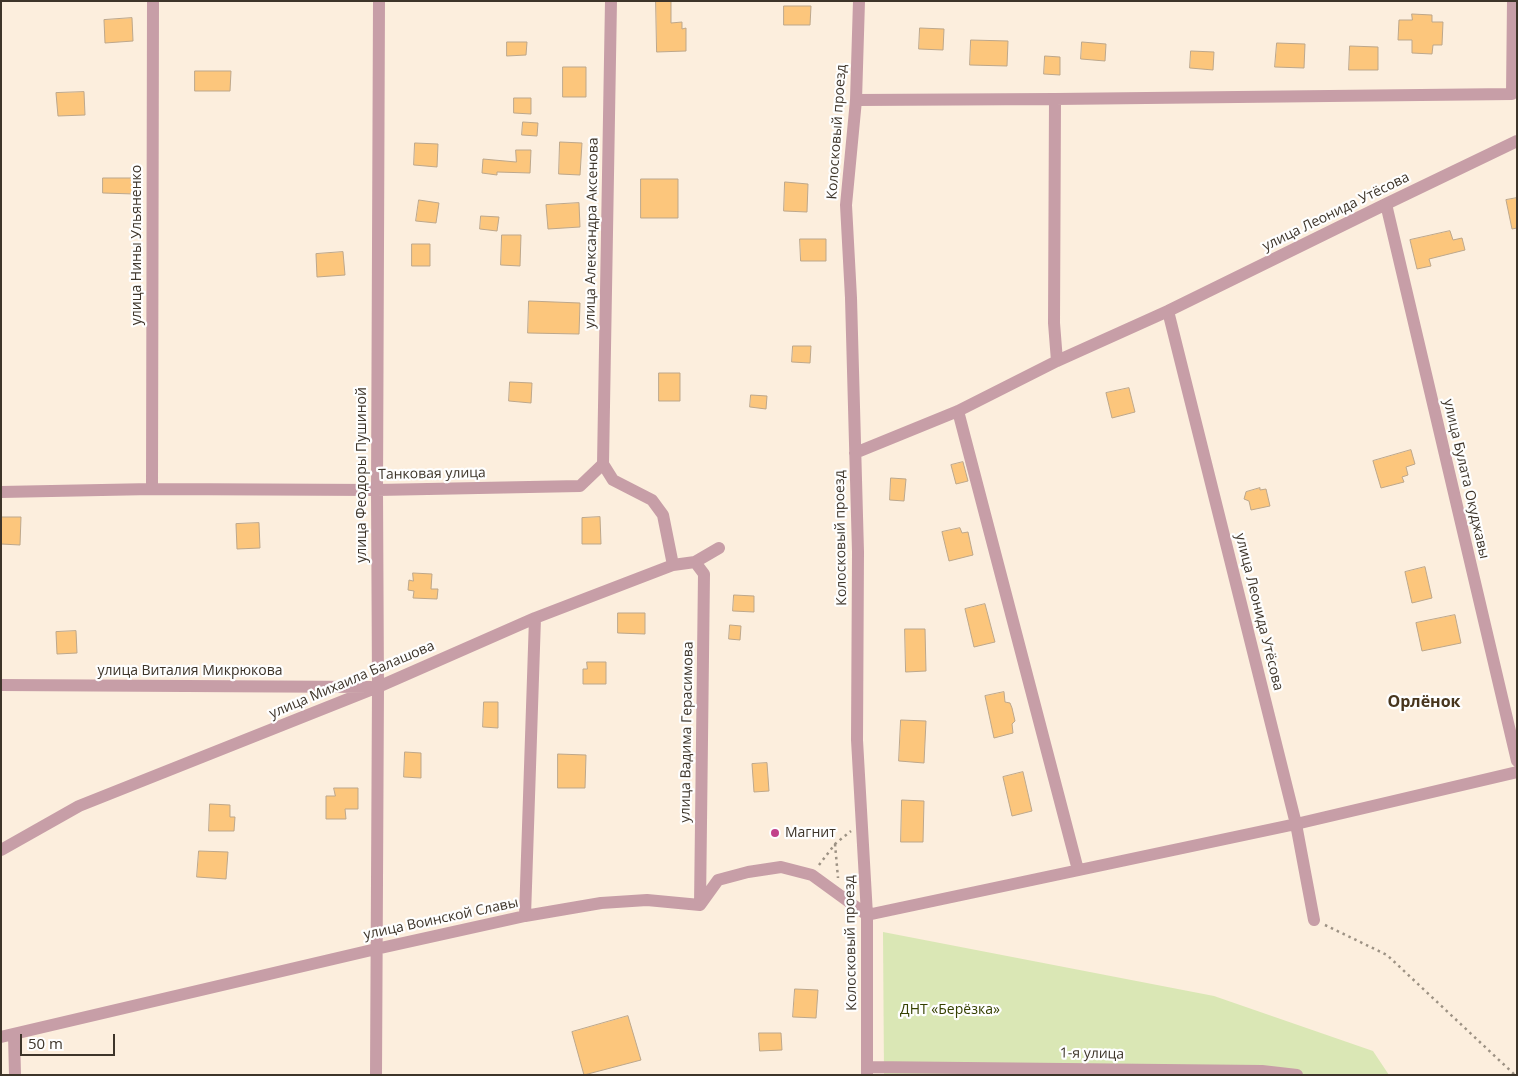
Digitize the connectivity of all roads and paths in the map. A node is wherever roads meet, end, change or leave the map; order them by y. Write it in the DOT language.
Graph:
graph roads {
  1 [pos="153,1"];
  2 [pos="379,1"];
  3 [pos="611,1"];
  4 [pos="859,1"];
  5 [pos="1513,1"];
  6 [pos="1054,99"];
  7 [pos="856,100"];
  8 [pos="1517,141"];
  9 [pos="1386,204"];
  10 [pos="1168,311"];
  11 [pos="1057,361"];
  12 [pos="958,411"];
  13 [pos="855,453"];
  14 [pos="603,464"];
  15 [pos="152,489"];
  16 [pos="377,490"];
  17 [pos="1,492"];
  18 [pos="718,548"];
  19 [pos="695,562"];
  20 [pos="673,565"];
  21 [pos="535,618"];
  22 [pos="1,685"];
  23 [pos="378,687"];
  24 [pos="1517,761"];
  25 [pos="1517,772"];
  26 [pos="862,822"];
  27 [pos="1296,824"];
  28 [pos="835,844"];
  29 [pos="1,850"];
  30 [pos="1078,870"];
  31 [pos="812,875"];
  32 [pos="839,894"];
  33 [pos="700,905"];
  34 [pos="867,915"];
  35 [pos="526,916"];
  36 [pos="1314,920"];
  37 [pos="376,949"];
  38 [pos="14,1034"];
  39 [pos="1,1037"];
  40 [pos="867,1071"];
  41 [pos="886,1071"];
  42 [pos="15,1075"];
  43 [pos="376,1075"];
  44 [pos="1298,1075"];
  45 [pos="1514,1075"];
  1 -- 15 [label="street, улица Нины Ульяненко"];
  2 -- 16 [label="street, улица Феодоры Пушиной"];
  3 -- 14 [label="street, улица Александра Аксенова"];
  4 -- 7 [label="street, Колосковый проезд"];
  5 -- 6 [label="street"];
  6 -- 7 [label="street"];
  6 -- 11 [label="street"];
  7 -- 13 [label="street, Колосковый проезд"];
  8 -- 9 [label="street, улица Леонида Утёсова"];
  9 -- 10 [label="street, улица Леонида Утёсова"];
  9 -- 24 [label="street, улица Булата Окуджавы"];
  10 -- 11 [label="street, улица Леонида Утёсова"];
  10 -- 27 [label="street, улица Леонида Утёсова"];
  11 -- 12 [label="street, улица Леонида Утёсова"];
  12 -- 13 [label="street, улица Леонида Утёсова"];
  12 -- 30 [label="street"];
  13 -- 26 [label="street, Колосковый проезд"];
  14 -- 16 [label="street, Танковая улица"];
  14 -- 20 [label="street"];
  15 -- 16 [label="street, Танковая улица"];
  15 -- 17 [label="street, Танковая улица"];
  16 -- 23 [label="street, улица Феодоры Пушиной"];
  18 -- 19 [label="street, улица Михаила Балашова"];
  19 -- 20 [label="street, улица Михаила Балашова"];
  19 -- 33 [label="street, улица Вадима Герасимова"];
  20 -- 21 [label="street, улица Михаила Балашова"];
  21 -- 23 [label="street, улица Михаила Балашова"];
  21 -- 35 [label="street"];
  22 -- 23 [label="street, улица Виталия Микрюкова"];
  23 -- 29 [label="street, улица Михаила Балашова"];
  23 -- 37 [label="street, улица Феодоры Пушиной"];
  25 -- 27 [label="street"];
  26 -- 28 [label="path"];
  26 -- 34 [label="street, Колосковый проезд"];
  27 -- 30 [label="street"];
  27 -- 36 [label="street, улица Леонида Утёсова"];
  28 -- 31 [label="path"];
  28 -- 32 [label="path"];
  30 -- 34 [label="street"];
  31 -- 32 [label="street"];
  31 -- 33 [label="street"];
  32 -- 34 [label="street"];
  33 -- 35 [label="street, улица Воинской Славы"];
  34 -- 40 [label="street, Колосковый проезд"];
  35 -- 37 [label="street, улица Воинской Славы"];
  36 -- 45 [label="path"];
  37 -- 38 [label="street, улица Воинской Славы"];
  37 -- 43 [label="street, улица Феодоры Пушиной"];
  38 -- 39 [label="street, улица Воинской Славы"];
  38 -- 42 [label="street"];
  40 -- 41 [label="street, 1-я улица"];
  41 -- 44 [label="street, 1-я улица"];
}
